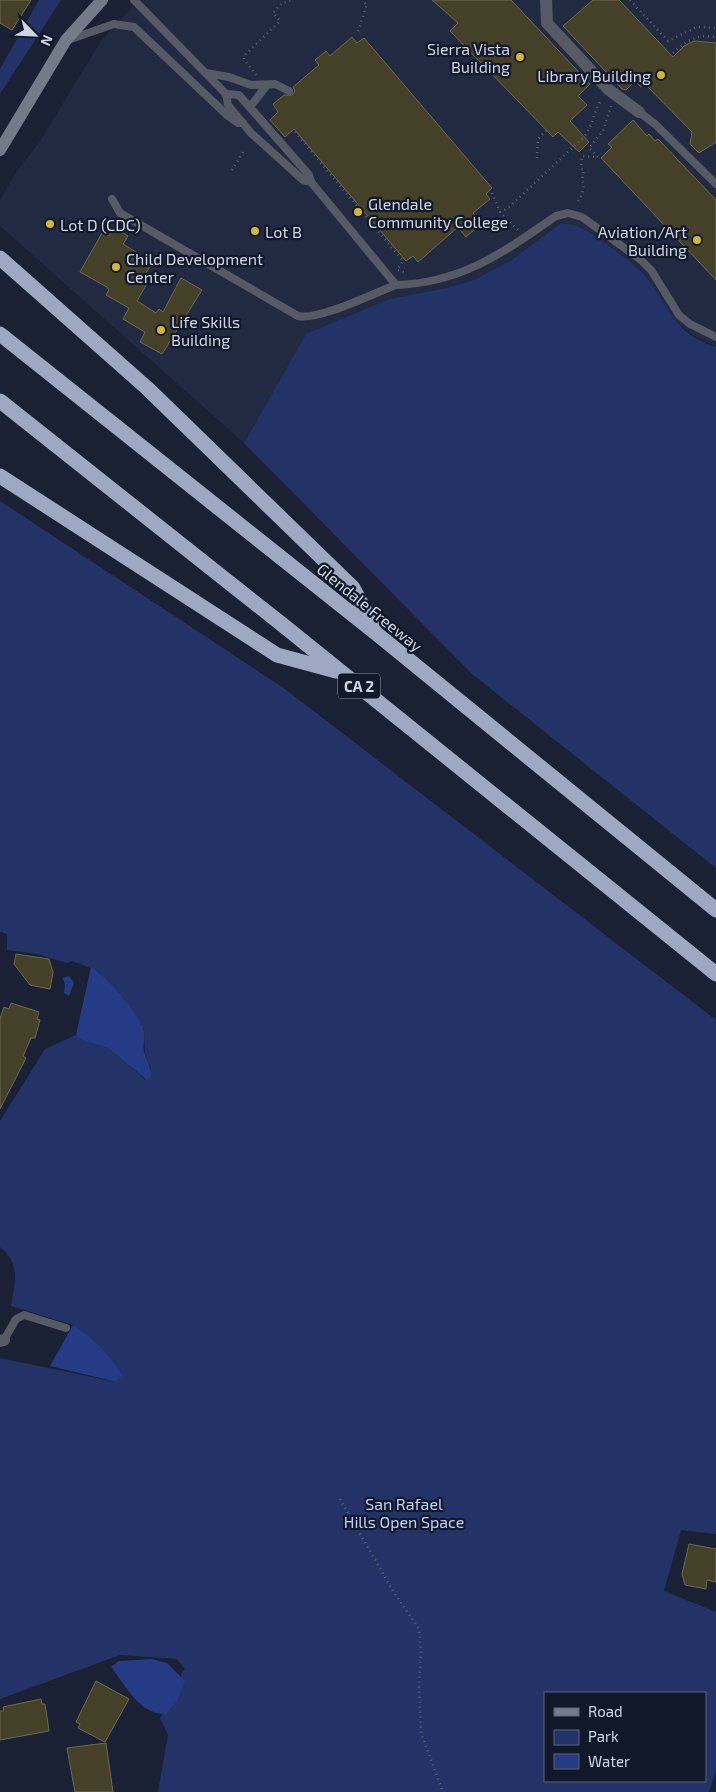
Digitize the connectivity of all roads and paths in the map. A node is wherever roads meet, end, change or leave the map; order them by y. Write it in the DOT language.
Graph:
graph roads {
  1 [pos="102,0"];
  2 [pos="134,0"];
  3 [pos="294,0"];
  4 [pos="364,0"];
  5 [pos="546,0"];
  6 [pos="630,0"];
  7 [pos="716,28"];
  8 [pos="358,31"];
  9 [pos="716,37"];
  10 [pos="66,40"];
  11 [pos="673,53"];
  12 [pos="206,73"];
  13 [pos="259,78"];
  14 [pos="267,85"];
  15 [pos="289,91"];
  16 [pos="226,94"];
  17 [pos="614,94"];
  18 [pos="250,107"];
  19 [pos="639,112"];
  20 [pos="244,123"];
  21 [pos="547,130"];
  22 [pos="294,132"];
  23 [pos="2,143"];
  24 [pos="245,149"];
  25 [pos="538,158"];
  26 [pos="232,170"];
  27 [pos="311,182"];
  28 [pos="716,184"];
  29 [pos="492,193"];
  30 [pos="112,199"];
  31 [pos="578,201"];
  32 [pos="500,212"];
  33 [pos="518,230"];
  34 [pos="0,258"];
  35 [pos="414,274"];
  36 [pos="396,285"];
  37 [pos="0,334"];
  38 [pos="716,337"];
  39 [pos="0,402"];
  40 [pos="0,476"];
  41 [pos="377,634"];
  42 [pos="342,672"];
  43 [pos="716,910"];
  44 [pos="716,974"];
  45 [pos="66,1328"];
  46 [pos="2,1341"];
  47 [pos="340,1499"];
  48 [pos="443,1792"];
  1 -- 10 [label="main road"];
  2 -- 12 [label="lane"];
  3 -- 13 [label="path"];
  4 -- 8 [label="path"];
  5 -- 17 [label="street"];
  6 -- 7 [label="path"];
  9 -- 11 [label="path"];
  10 -- 20 [label="lane"];
  10 -- 23 [label="main road"];
  12 -- 14 [label="lane"];
  12 -- 16 [label="lane"];
  14 -- 15 [label="lane"];
  14 -- 18 [label="lane"];
  16 -- 18 [label="lane"];
  16 -- 20 [label="lane"];
  17 -- 19 [label="street"];
  17 -- 31 [label="path"];
  17 -- 32 [label="path"];
  18 -- 27 [label="lane"];
  19 -- 28 [label="lane"];
  20 -- 27 [label="lane"];
  21 -- 25 [label="path"];
  22 -- 35 [label="path"];
  24 -- 26 [label="path"];
  27 -- 36 [label="lane"];
  29 -- 32 [label="path"];
  30 -- 36 [label="lane"];
  32 -- 33 [label="path"];
  34 -- 41 [label="highway"];
  36 -- 38 [label="lane"];
  37 -- 41 [label="highway, Glendale Freeway"];
  39 -- 42 [label="highway, CA 2"];
  40 -- 42 [label="highway"];
  41 -- 43 [label="highway, Glendale Freeway"];
  42 -- 44 [label="highway, CA 2"];
  45 -- 46 [label="lane"];
  47 -- 48 [label="path"];
}
